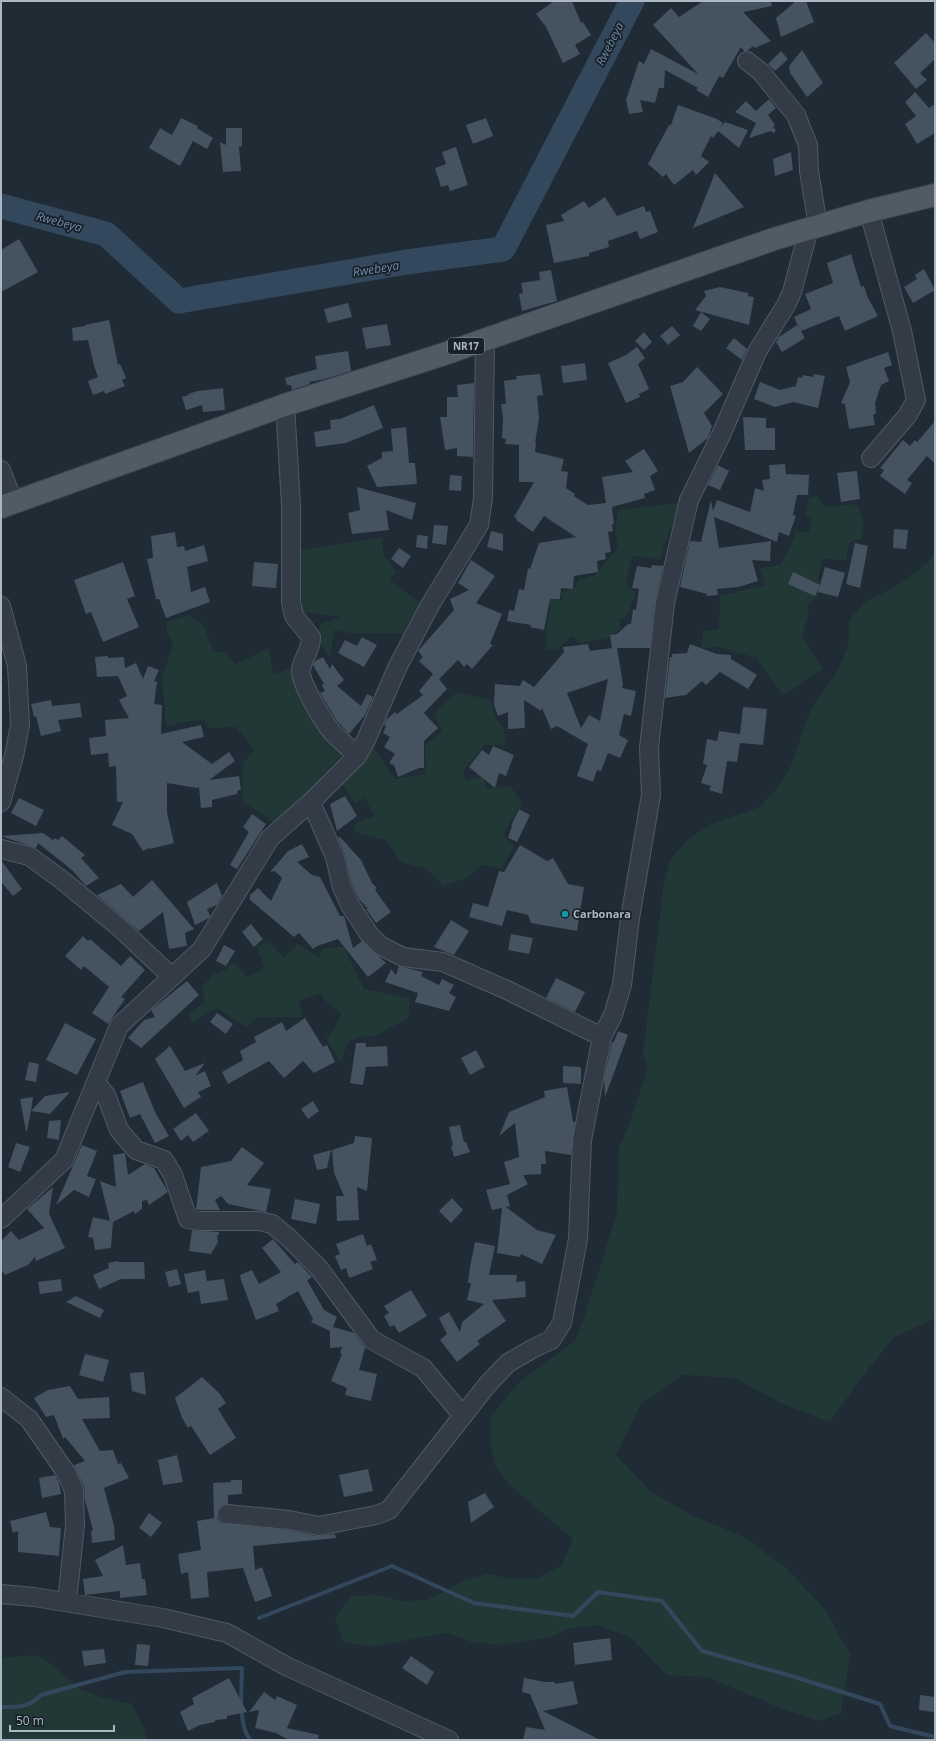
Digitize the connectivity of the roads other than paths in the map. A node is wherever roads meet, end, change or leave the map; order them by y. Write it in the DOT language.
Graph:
graph roads {
  1 [pos="748,61"];
  2 [pos="935,195"];
  3 [pos="869,211"];
  4 [pos="814,227"];
  5 [pos="485,339"];
  6 [pos="285,405"];
  7 [pos="871,458"];
  8 [pos="1,470"];
  9 [pos="7,504"];
  10 [pos="1,606"];
  11 [pos="357,756"];
  12 [pos="1,802"];
  13 [pos="311,802"];
  14 [pos="1,849"];
  15 [pos="172,977"];
  16 [pos="602,1037"];
  17 [pos="96,1083"];
  18 [pos="1,1219"];
  19 [pos="1,1397"];
  20 [pos="463,1416"];
  21 [pos="227,1514"];
  22 [pos="1,1594"];
  23 [pos="67,1602"];
  24 [pos="449,1740"];
  1 -- 4 [label="street"];
  2 -- 3 [label="main road, NR17"];
  3 -- 4 [label="main road, NR17"];
  3 -- 7 [label="street"];
  4 -- 5 [label="main road, NR17"];
  4 -- 16 [label="street"];
  5 -- 6 [label="main road, NR17"];
  5 -- 11 [label="street"];
  6 -- 9 [label="main road, NR17"];
  6 -- 11 [label="street"];
  8 -- 9 [label="street"];
  10 -- 12 [label="street"];
  11 -- 13 [label="street"];
  13 -- 15 [label="street"];
  13 -- 16 [label="street"];
  14 -- 15 [label="street"];
  15 -- 17 [label="street"];
  16 -- 20 [label="street"];
  17 -- 18 [label="street"];
  17 -- 20 [label="street"];
  19 -- 23 [label="street"];
  20 -- 21 [label="street"];
  22 -- 23 [label="street"];
  23 -- 24 [label="street"];
}
